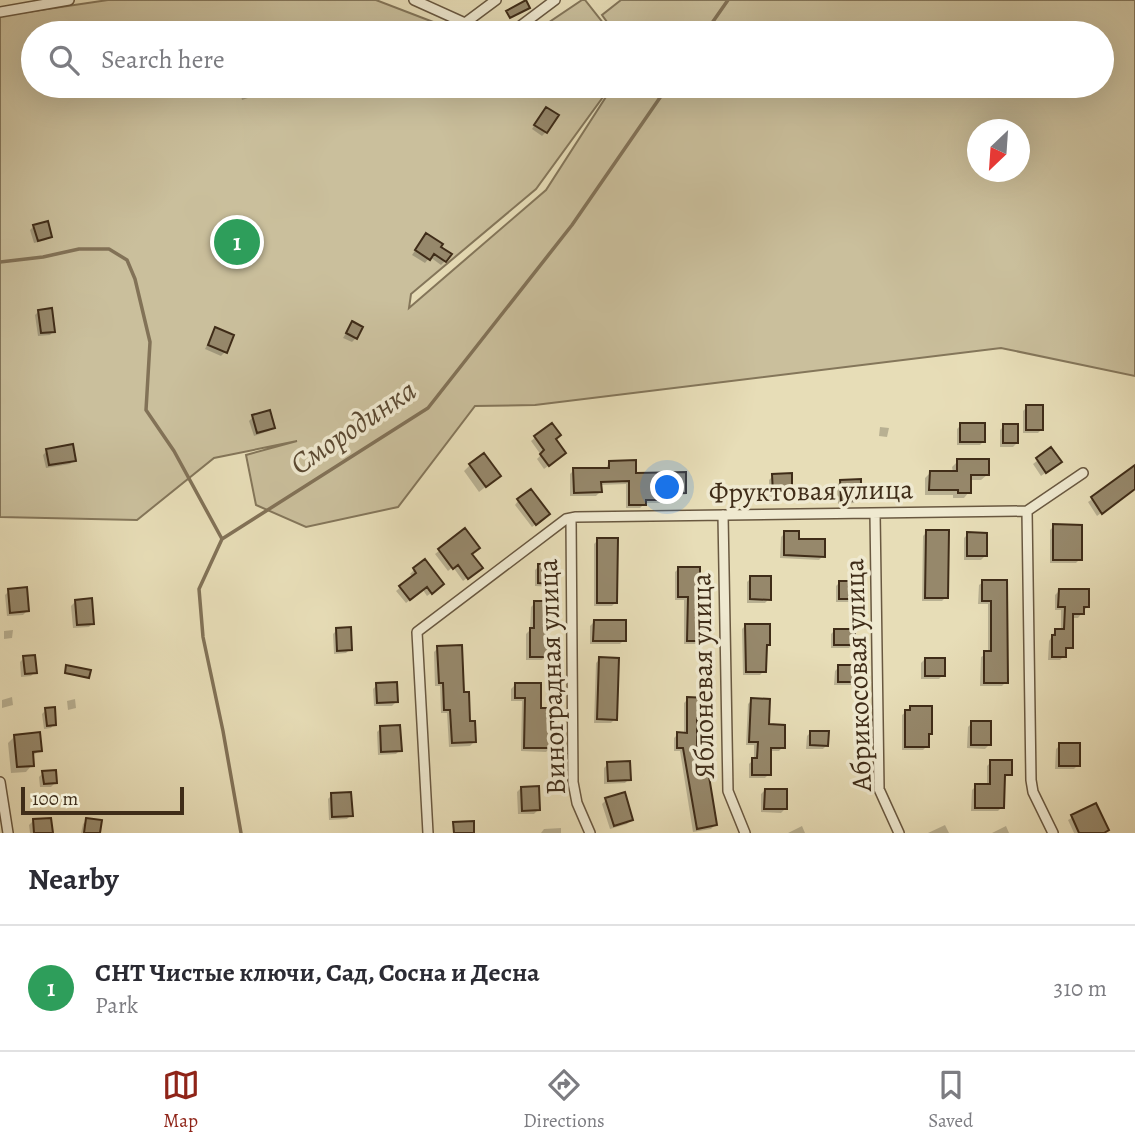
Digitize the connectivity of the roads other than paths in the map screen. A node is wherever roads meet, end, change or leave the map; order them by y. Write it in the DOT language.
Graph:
graph roads {
  1 [pos="69,0"];
  2 [pos="414,0"];
  3 [pos="496,0"];
  4 [pos="555,0"];
  5 [pos="0,12"];
  6 [pos="461,21"];
  7 [pos="468,21"];
  8 [pos="527,21"];
  9 [pos="1083,473"];
  10 [pos="1027,511"];
  11 [pos="875,513"];
  12 [pos="723,515"];
  13 [pos="570,518"];
  14 [pos="0,782"];
  15 [pos="8,833"];
  16 [pos="428,833"];
  17 [pos="590,833"];
  18 [pos="746,833"];
  19 [pos="899,833"];
  20 [pos="1053,833"];
  1 -- 5 [label="street"];
  2 -- 6 [label="street"];
  3 -- 7 [label="street"];
  4 -- 8 [label="street"];
  9 -- 10 [label="street"];
  10 -- 11 [label="street, Фруктовая улица"];
  10 -- 20 [label="street"];
  11 -- 12 [label="street, Фруктовая улица"];
  11 -- 19 [label="street, Абрикосовая улица"];
  12 -- 13 [label="street, Фруктовая улица"];
  12 -- 18 [label="street, Яблоневая улица"];
  13 -- 16 [label="street"];
  13 -- 17 [label="street, Виноградная улица"];
  14 -- 15 [label="street"];
}
